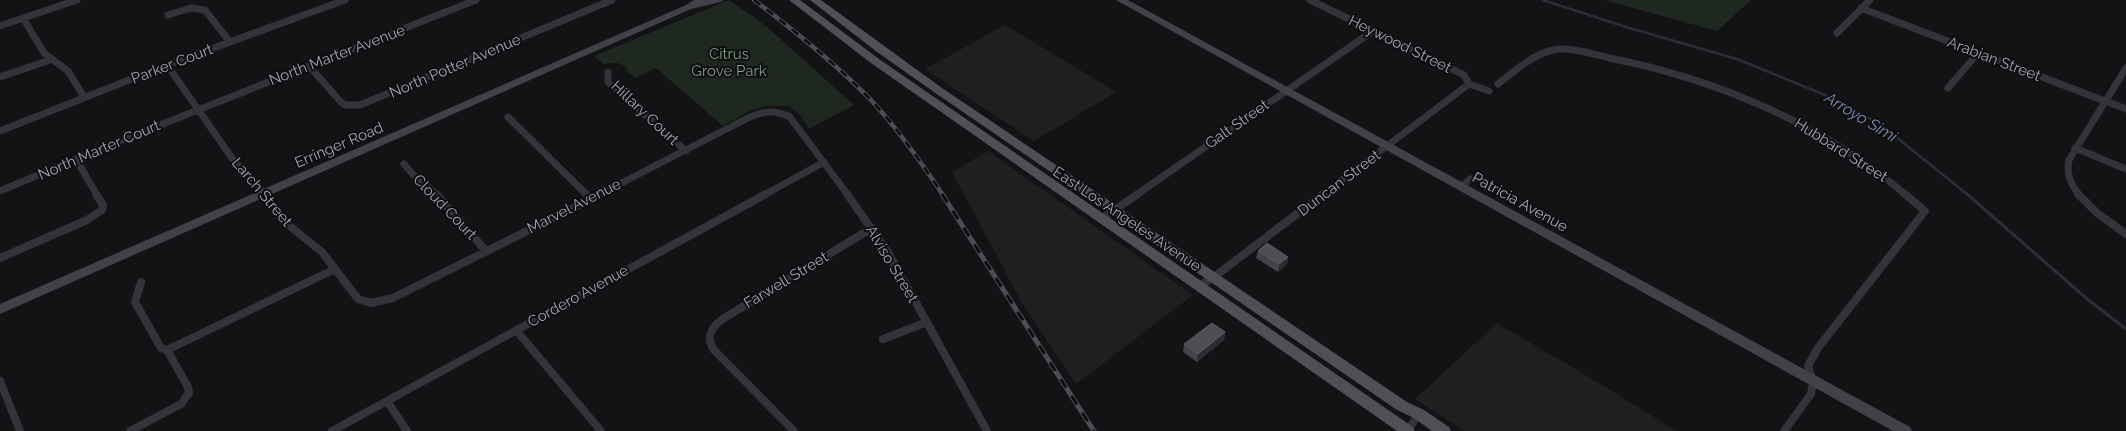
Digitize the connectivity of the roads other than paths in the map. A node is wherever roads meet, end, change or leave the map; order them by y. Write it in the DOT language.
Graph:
graph roads {
  1 [pos="77,0"];
  2 [pos="320,0"];
  3 [pos="345,0"];
  4 [pos="476,0"];
  5 [pos="612,0"];
  6 [pos="700,0"];
  7 [pos="718,0"];
  8 [pos="794,0"];
  9 [pos="815,0"];
  10 [pos="1121,0"];
  11 [pos="1310,0"];
  12 [pos="1870,0"];
  13 [pos="327,7"];
  14 [pos="689,8"];
  15 [pos="1861,8"];
  16 [pos="168,15"];
  17 [pos="23,18"];
  18 [pos="0,26"];
  19 [pos="1373,31"];
  20 [pos="1837,33"];
  21 [pos="230,42"];
  22 [pos="1978,53"];
  23 [pos="50,60"];
  24 [pos="168,66"];
  25 [pos="309,66"];
  26 [pos="2126,68"];
  27 [pos="608,72"];
  28 [pos="0,78"];
  29 [pos="1469,84"];
  30 [pos="1498,84"];
  31 [pos="1948,88"];
  32 [pos="1286,90"];
  33 [pos="1489,91"];
  34 [pos="84,97"];
  35 [pos="2105,101"];
  36 [pos="198,109"];
  37 [pos="2126,109"];
  38 [pos="778,111"];
  39 [pos="508,117"];
  40 [pos="0,130"];
  41 [pos="1387,147"];
  42 [pos="2075,148"];
  43 [pos="686,151"];
  44 [pos="76,159"];
  45 [pos="824,162"];
  46 [pos="404,164"];
  47 [pos="2126,169"];
  48 [pos="0,191"];
  49 [pos="262,194"];
  50 [pos="590,198"];
  51 [pos="1114,210"];
  52 [pos="1101,219"];
  53 [pos="872,228"];
  54 [pos="2126,234"];
  55 [pos="486,251"];
  56 [pos="0,258"];
  57 [pos="335,269"];
  58 [pos="1214,278"];
  59 [pos="141,282"];
  60 [pos="1199,286"];
  61 [pos="370,304"];
  62 [pos="0,309"];
  63 [pos="926,322"];
  64 [pos="516,330"];
  65 [pos="883,339"];
  66 [pos="167,350"];
  67 [pos="0,381"];
  68 [pos="1813,381"];
  69 [pos="387,401"];
  70 [pos="1420,414"];
  71 [pos="20,431"];
  72 [pos="130,431"];
  73 [pos="332,431"];
  74 [pos="408,431"];
  75 [pos="601,431"];
  76 [pos="794,431"];
  77 [pos="987,431"];
  78 [pos="1408,431"];
  79 [pos="1444,431"];
  80 [pos="1784,431"];
  81 [pos="1905,431"];
  1 -- 17 [label="street"];
  2 -- 13 [label="street"];
  3 -- 13 [label="street, Parker Court"];
  4 -- 25 [label="street, North Marter Avenue"];
  5 -- 25 [label="street, North Potter Avenue"];
  6 -- 14 [label="street, Erringer Road"];
  7 -- 14 [label="street, Erringer Road"];
  8 -- 52 [label="main road, East Los Angeles Avenue"];
  9 -- 51 [label="main road, East Los Angeles Avenue"];
  10 -- 32 [label="street, Patricia Avenue"];
  11 -- 19 [label="street, Heywood Street"];
  12 -- 15 [label="street"];
  13 -- 21 [label="street, Parker Court"];
  14 -- 49 [label="street, Erringer Road"];
  15 -- 20 [label="street"];
  15 -- 22 [label="street, Arabian Street"];
  16 -- 21 [label="street"];
  17 -- 18 [label="street"];
  17 -- 23 [label="street"];
  19 -- 29 [label="street, Heywood Street"];
  19 -- 32 [label="street, Galt Street"];
  21 -- 24 [label="street, Parker Court"];
  22 -- 31 [label="street"];
  22 -- 35 [label="street, Arabian Street"];
  23 -- 28 [label="street"];
  23 -- 34 [label="street"];
  24 -- 34 [label="street, Parker Court"];
  24 -- 36 [label="street, Larch Street"];
  25 -- 36 [label="street, North Marter Avenue"];
  26 -- 35 [label="street"];
  27 -- 43 [label="street, Hillary Court"];
  29 -- 33 [label="street"];
  29 -- 41 [label="street, Duncan Street"];
  30 -- 68 [label="street, Hubbard Street"];
  32 -- 41 [label="street, Patricia Avenue"];
  32 -- 51 [label="street, Galt Street"];
  34 -- 40 [label="street, Parker Court"];
  35 -- 37 [label="street, Arabian Street"];
  35 -- 42 [label="street"];
  36 -- 44 [label="street, North Marter Court"];
  36 -- 49 [label="street, Larch Street"];
  38 -- 43 [label="street, Marvel Avenue"];
  38 -- 45 [label="street, Alviso Street"];
  39 -- 50 [label="street"];
  41 -- 58 [label="street, Duncan Street"];
  41 -- 68 [label="street, Patricia Avenue"];
  42 -- 47 [label="street"];
  42 -- 54 [label="street"];
  43 -- 50 [label="street, Marvel Avenue"];
  44 -- 48 [label="street, North Marter Court"];
  44 -- 56 [label="street"];
  45 -- 53 [label="street, Alviso Street"];
  45 -- 64 [label="street, Cordero Avenue"];
  46 -- 55 [label="street, Cloud Court"];
  49 -- 57 [label="street, Larch Street"];
  49 -- 62 [label="street, Erringer Road"];
  50 -- 55 [label="street, Marvel Avenue"];
  51 -- 52 [label="street, Galt Street"];
  51 -- 58 [label="main road, East Los Angeles Avenue"];
  52 -- 60 [label="main road, East Los Angeles Avenue"];
  53 -- 63 [label="street, Alviso Street"];
  53 -- 76 [label="street, Farwell Street"];
  55 -- 61 [label="street, Marvel Avenue"];
  57 -- 61 [label="street, Larch Street"];
  57 -- 66 [label="street"];
  58 -- 60 [label="street, Duncan Street"];
  58 -- 70 [label="main road, East Los Angeles Avenue"];
  59 -- 66 [label="street"];
  60 -- 78 [label="main road, East Los Angeles Avenue"];
  63 -- 65 [label="street"];
  63 -- 77 [label="street, Alviso Street"];
  64 -- 69 [label="street, Cordero Avenue"];
  64 -- 75 [label="street"];
  66 -- 72 [label="street"];
  67 -- 71 [label="street"];
  68 -- 80 [label="street, Hubbard Street"];
  68 -- 81 [label="street, Patricia Avenue"];
  69 -- 73 [label="street, Cordero Avenue"];
  69 -- 74 [label="street"];
  70 -- 78 [label="street"];
  70 -- 79 [label="main road, East Los Angeles Avenue"];
}
